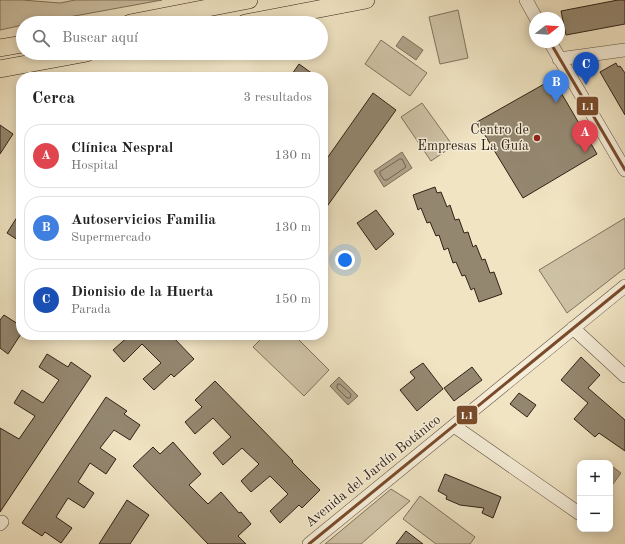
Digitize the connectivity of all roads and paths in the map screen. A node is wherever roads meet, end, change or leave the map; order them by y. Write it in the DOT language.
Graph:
graph roads {
  1 [pos="249,0"];
  2 [pos="366,0"];
  3 [pos="526,0"];
  4 [pos="533,12"];
  5 [pos="166,16"];
  6 [pos="282,16"];
  7 [pos="16,45"];
  8 [pos="0,48"];
  9 [pos="553,48"];
  10 [pos="625,50"];
  11 [pos="559,59"];
  12 [pos="48,60"];
  13 [pos="0,69"];
  14 [pos="625,170"];
  15 [pos="625,286"];
  16 [pos="573,328"];
  17 [pos="625,376"];
  18 [pos="454,426"];
  19 [pos="577,512"];
  20 [pos="309,544"];
  1 -- 5 [label="main road"];
  2 -- 6 [label="main road"];
  3 -- 4 [label="street"];
  7 -- 8 [label="main road"];
  9 -- 11 [label="street"];
  10 -- 11 [label="street"];
  11 -- 14 [label="street"];
  12 -- 13 [label="main road"];
  15 -- 16 [label="street, Avenida del Jardín Botánico"];
  16 -- 17 [label="street"];
  16 -- 18 [label="street, Avenida del Jardín Botánico"];
  18 -- 19 [label="street"];
  18 -- 20 [label="street, Avenida del Jardín Botánico"];
}
